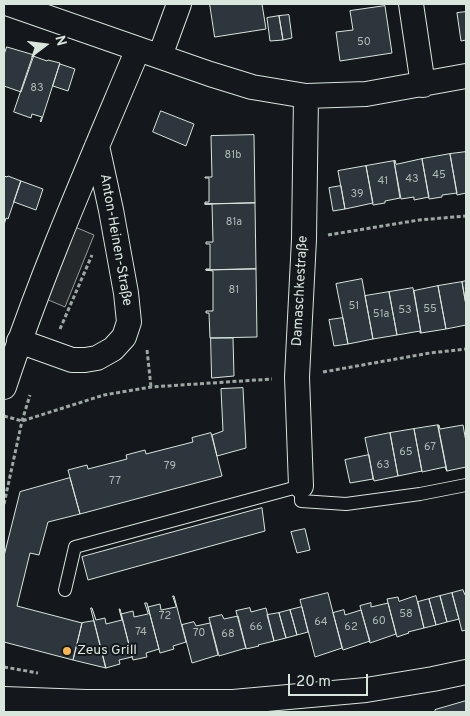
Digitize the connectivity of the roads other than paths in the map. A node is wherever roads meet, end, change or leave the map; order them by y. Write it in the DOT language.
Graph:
graph roads {
  1 [pos="9,4"];
  2 [pos="179,4"];
  3 [pos="411,4"];
  4 [pos="149,53"];
  5 [pos="466,76"];
  6 [pos="422,85"];
  7 [pos="306,96"];
  8 [pos="97,146"];
  9 [pos="19,341"];
  10 [pos="4,387"];
  11 [pos="466,485"];
  12 [pos="301,486"];
  13 [pos="65,590"];
  14 [pos="466,672"];
  15 [pos="4,699"];
  1 -- 4 [label="street"];
  2 -- 4 [label="street"];
  3 -- 6 [label="street"];
  4 -- 7 [label="street"];
  4 -- 8 [label="street, Anton-Heinen-Straße"];
  5 -- 6 [label="street"];
  6 -- 7 [label="street"];
  7 -- 12 [label="street, Damaschkestraße"];
  8 -- 9 [label="street, Anton-Heinen-Straße"];
  8 -- 9 [label="street, Anton-Heinen-Straße"];
  9 -- 10 [label="street, Anton-Heinen-Straße"];
  11 -- 12 [label="lane"];
  12 -- 13 [label="lane"];
  14 -- 15 [label="street"];
}
